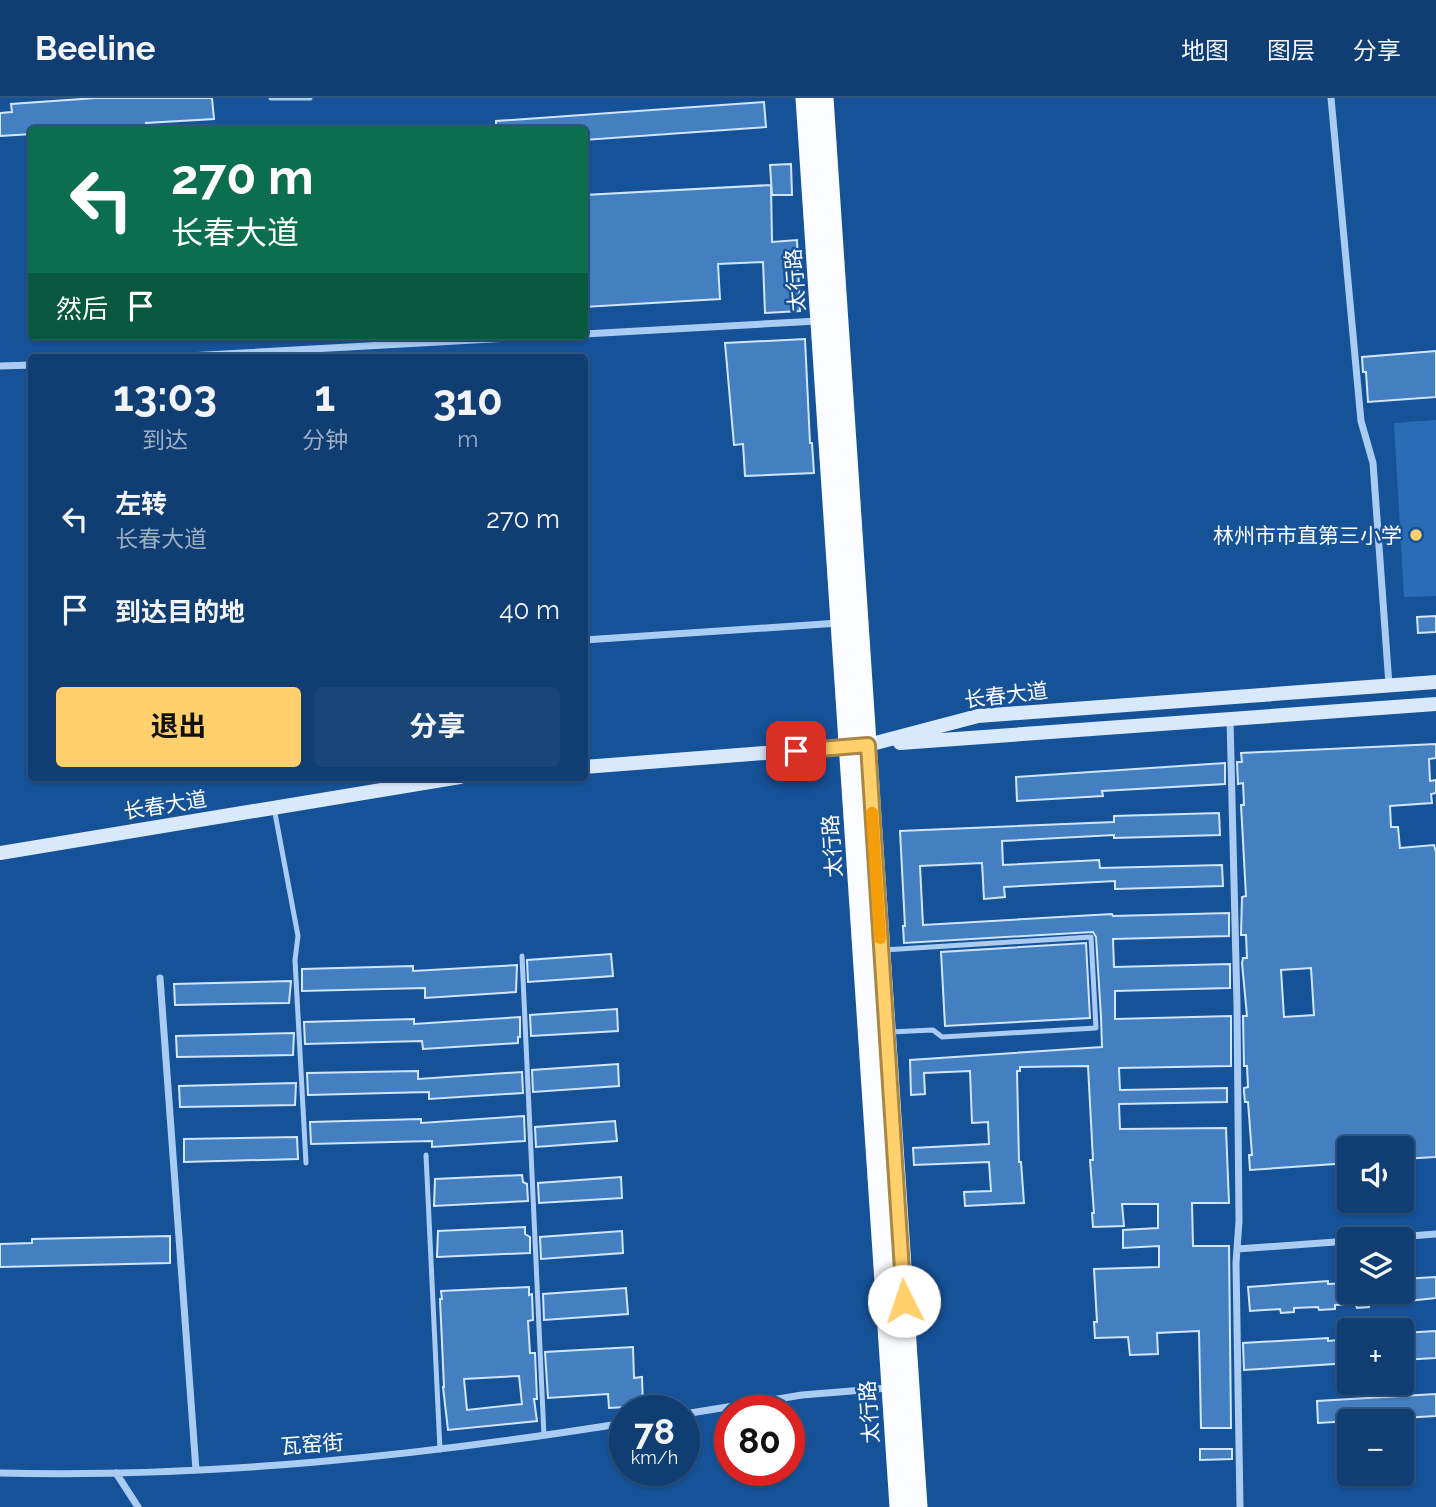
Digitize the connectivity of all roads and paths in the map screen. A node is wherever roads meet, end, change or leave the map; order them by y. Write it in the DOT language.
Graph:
graph roads {
  1 [pos="271,98"];
  2 [pos="310,98"];
  3 [pos="805,98"];
  4 [pos="824,98"];
  5 [pos="1331,98"];
  6 [pos="820,321"];
  7 [pos="588,334"];
  8 [pos="476,340"];
  9 [pos="224,354"];
  10 [pos="28,365"];
  11 [pos="0,366"];
  12 [pos="840,622"];
  13 [pos="588,640"];
  14 [pos="1436,682"];
  15 [pos="1389,685"];
  16 [pos="1436,704"];
  17 [pos="1230,719"];
  18 [pos="858,746"];
  19 [pos="588,766"];
  20 [pos="436,781"];
  21 [pos="274,808"];
  22 [pos="0,853"];
  23 [pos="881,950"];
  24 [pos="522,956"];
  25 [pos="160,978"];
  26 [pos="886,1032"];
  27 [pos="426,1155"];
  28 [pos="306,1163"];
  29 [pos="1436,1234"];
  30 [pos="1414,1236"];
  31 [pos="1337,1242"];
  32 [pos="1237,1249"];
  33 [pos="890,1388"];
  34 [pos="700,1411"];
  35 [pos="609,1426"];
  36 [pos="544,1436"];
  37 [pos="440,1450"];
  38 [pos="196,1470"];
  39 [pos="0,1473"];
  40 [pos="116,1473"];
  41 [pos="138,1507"];
  42 [pos="899,1507"];
  43 [pos="918,1507"];
  44 [pos="1240,1507"];
  1 -- 2 [label="lane"];
  3 -- 6 [label="highway, 太行路"];
  4 -- 18 [label="highway, 太行路"];
  5 -- 15 [label="street"];
  6 -- 7 [label="street"];
  6 -- 12 [label="highway, 太行路"];
  8 -- 9 [label="street"];
  10 -- 11 [label="street"];
  12 -- 13 [label="street"];
  12 -- 18 [label="highway, 太行路"];
  14 -- 15 [label="main road, 长春大道"];
  15 -- 18 [label="main road, 长春大道"];
  16 -- 17 [label="main road"];
  17 -- 18 [label="main road"];
  17 -- 32 [label="street"];
  18 -- 19 [label="main road, 长春大道"];
  18 -- 23 [label="highway, 太行路"];
  18 -- 33 [label="highway, 太行路"];
  20 -- 21 [label="main road, 长春大道"];
  21 -- 22 [label="main road, 长春大道"];
  21 -- 28 [label="lane"];
  23 -- 26 [label="highway, 太行路"];
  23 -- 26 [label="lane"];
  24 -- 36 [label="lane"];
  25 -- 38 [label="street"];
  26 -- 43 [label="highway, 太行路"];
  27 -- 37 [label="lane"];
  29 -- 30 [label="street"];
  31 -- 32 [label="street"];
  32 -- 44 [label="street"];
  33 -- 34 [label="street"];
  33 -- 42 [label="highway, 太行路"];
  35 -- 36 [label="street, 瓦窑街"];
  36 -- 37 [label="street, 瓦窑街"];
  37 -- 38 [label="street, 瓦窑街"];
  38 -- 40 [label="street, 瓦窑街"];
  39 -- 40 [label="street, 瓦窑街"];
  40 -- 41 [label="street"];
}
